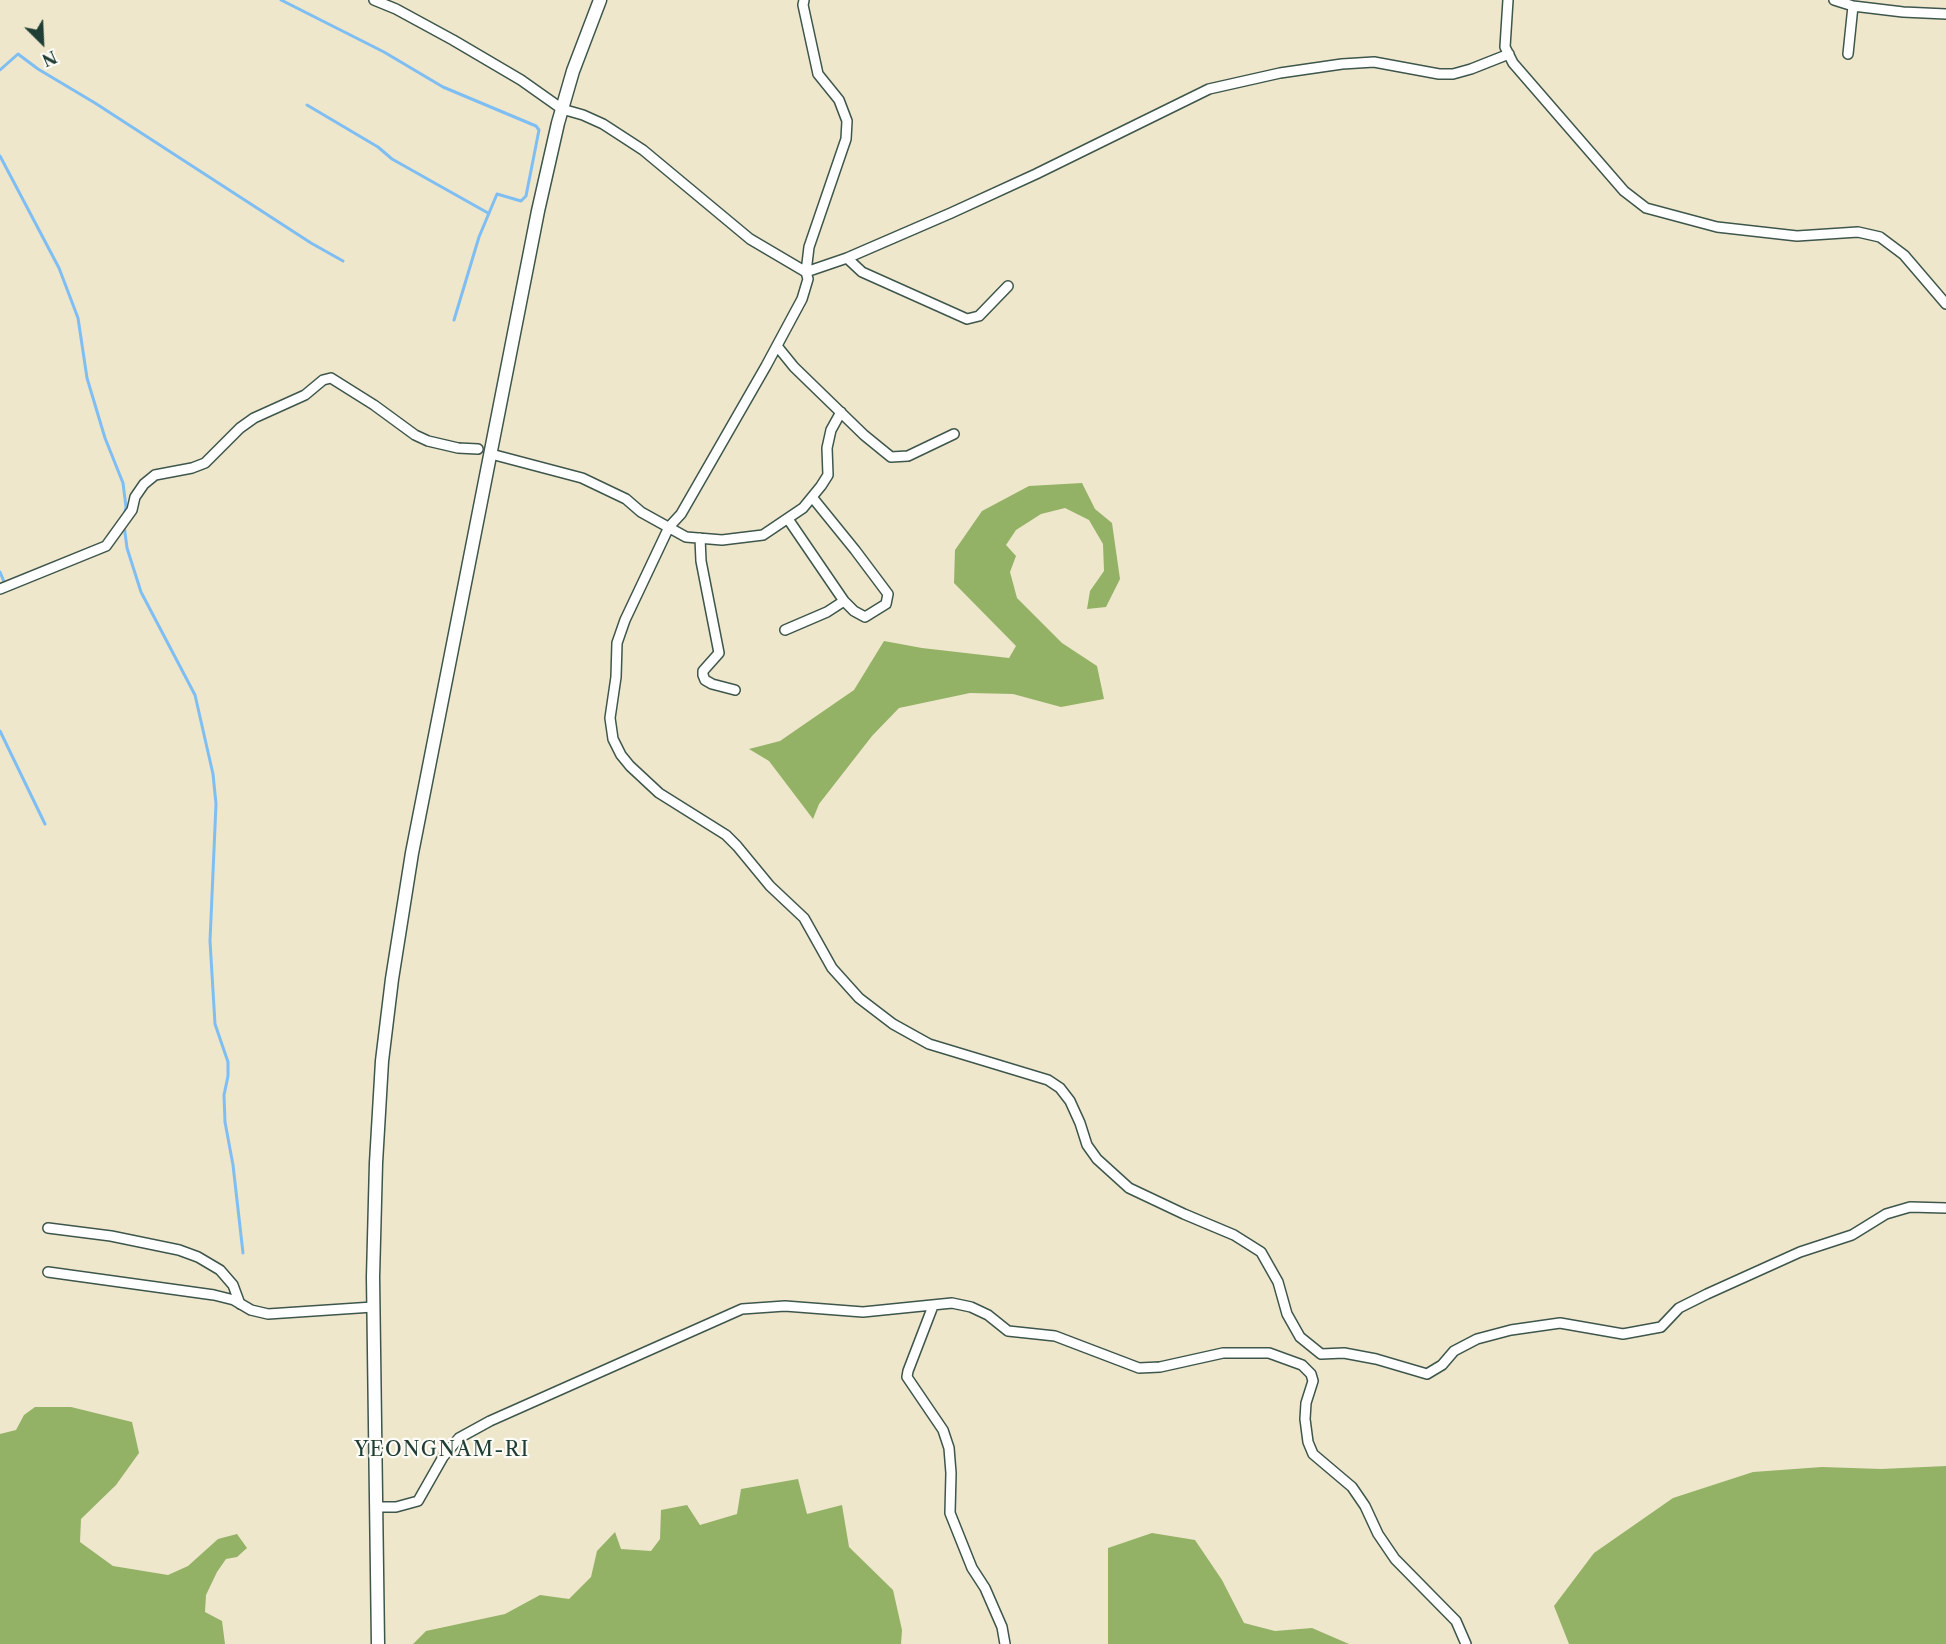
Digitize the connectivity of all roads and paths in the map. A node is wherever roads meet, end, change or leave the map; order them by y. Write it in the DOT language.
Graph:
graph roads {
  1 [pos="374,0"];
  2 [pos="600,0"];
  3 [pos="804,0"];
  4 [pos="1508,0"];
  5 [pos="1834,0"];
  6 [pos="1853,6"];
  7 [pos="1946,14"];
  8 [pos="1509,54"];
  9 [pos="1848,54"];
  10 [pos="562,109"];
  11 [pos="847,258"];
  12 [pos="806,272"];
  13 [pos="1008,286"];
  14 [pos="1946,304"];
  15 [pos="777,346"];
  16 [pos="841,412"];
  17 [pos="954,434"];
  18 [pos="478,449"];
  19 [pos="491,454"];
  20 [pos="812,497"];
  21 [pos="788,519"];
  22 [pos="669,527"];
  23 [pos="700,538"];
  24 [pos="0,589"];
  25 [pos="844,602"];
  26 [pos="785,630"];
  27 [pos="735,690"];
  28 [pos="1946,1208"];
  29 [pos="48,1228"];
  30 [pos="48,1272"];
  31 [pos="240,1304"];
  32 [pos="373,1306"];
  33 [pos="933,1306"];
  34 [pos="376,1507"];
  35 [pos="378,1644"];
  36 [pos="1005,1644"];
  37 [pos="1466,1644"];
  1 -- 10 [label="street"];
  2 -- 10 [label="main road"];
  3 -- 12 [label="street"];
  4 -- 8 [label="street"];
  5 -- 6 [label="street"];
  6 -- 7 [label="street"];
  6 -- 9 [label="street"];
  8 -- 11 [label="street"];
  8 -- 14 [label="street"];
  10 -- 12 [label="street"];
  10 -- 19 [label="main road"];
  11 -- 12 [label="street"];
  11 -- 13 [label="street"];
  12 -- 15 [label="street"];
  15 -- 16 [label="street"];
  15 -- 22 [label="street"];
  16 -- 17 [label="street"];
  16 -- 20 [label="street"];
  18 -- 24 [label="street"];
  19 -- 22 [label="street"];
  19 -- 32 [label="main road"];
  20 -- 21 [label="street"];
  20 -- 25 [label="street"];
  21 -- 23 [label="street"];
  21 -- 25 [label="street"];
  22 -- 23 [label="street"];
  22 -- 28 [label="street"];
  23 -- 27 [label="street"];
  25 -- 26 [label="street"];
  29 -- 31 [label="street"];
  30 -- 31 [label="street"];
  31 -- 32 [label="street"];
  32 -- 34 [label="main road"];
  33 -- 34 [label="street"];
  33 -- 36 [label="street"];
  33 -- 37 [label="street"];
  34 -- 35 [label="main road"];
}
